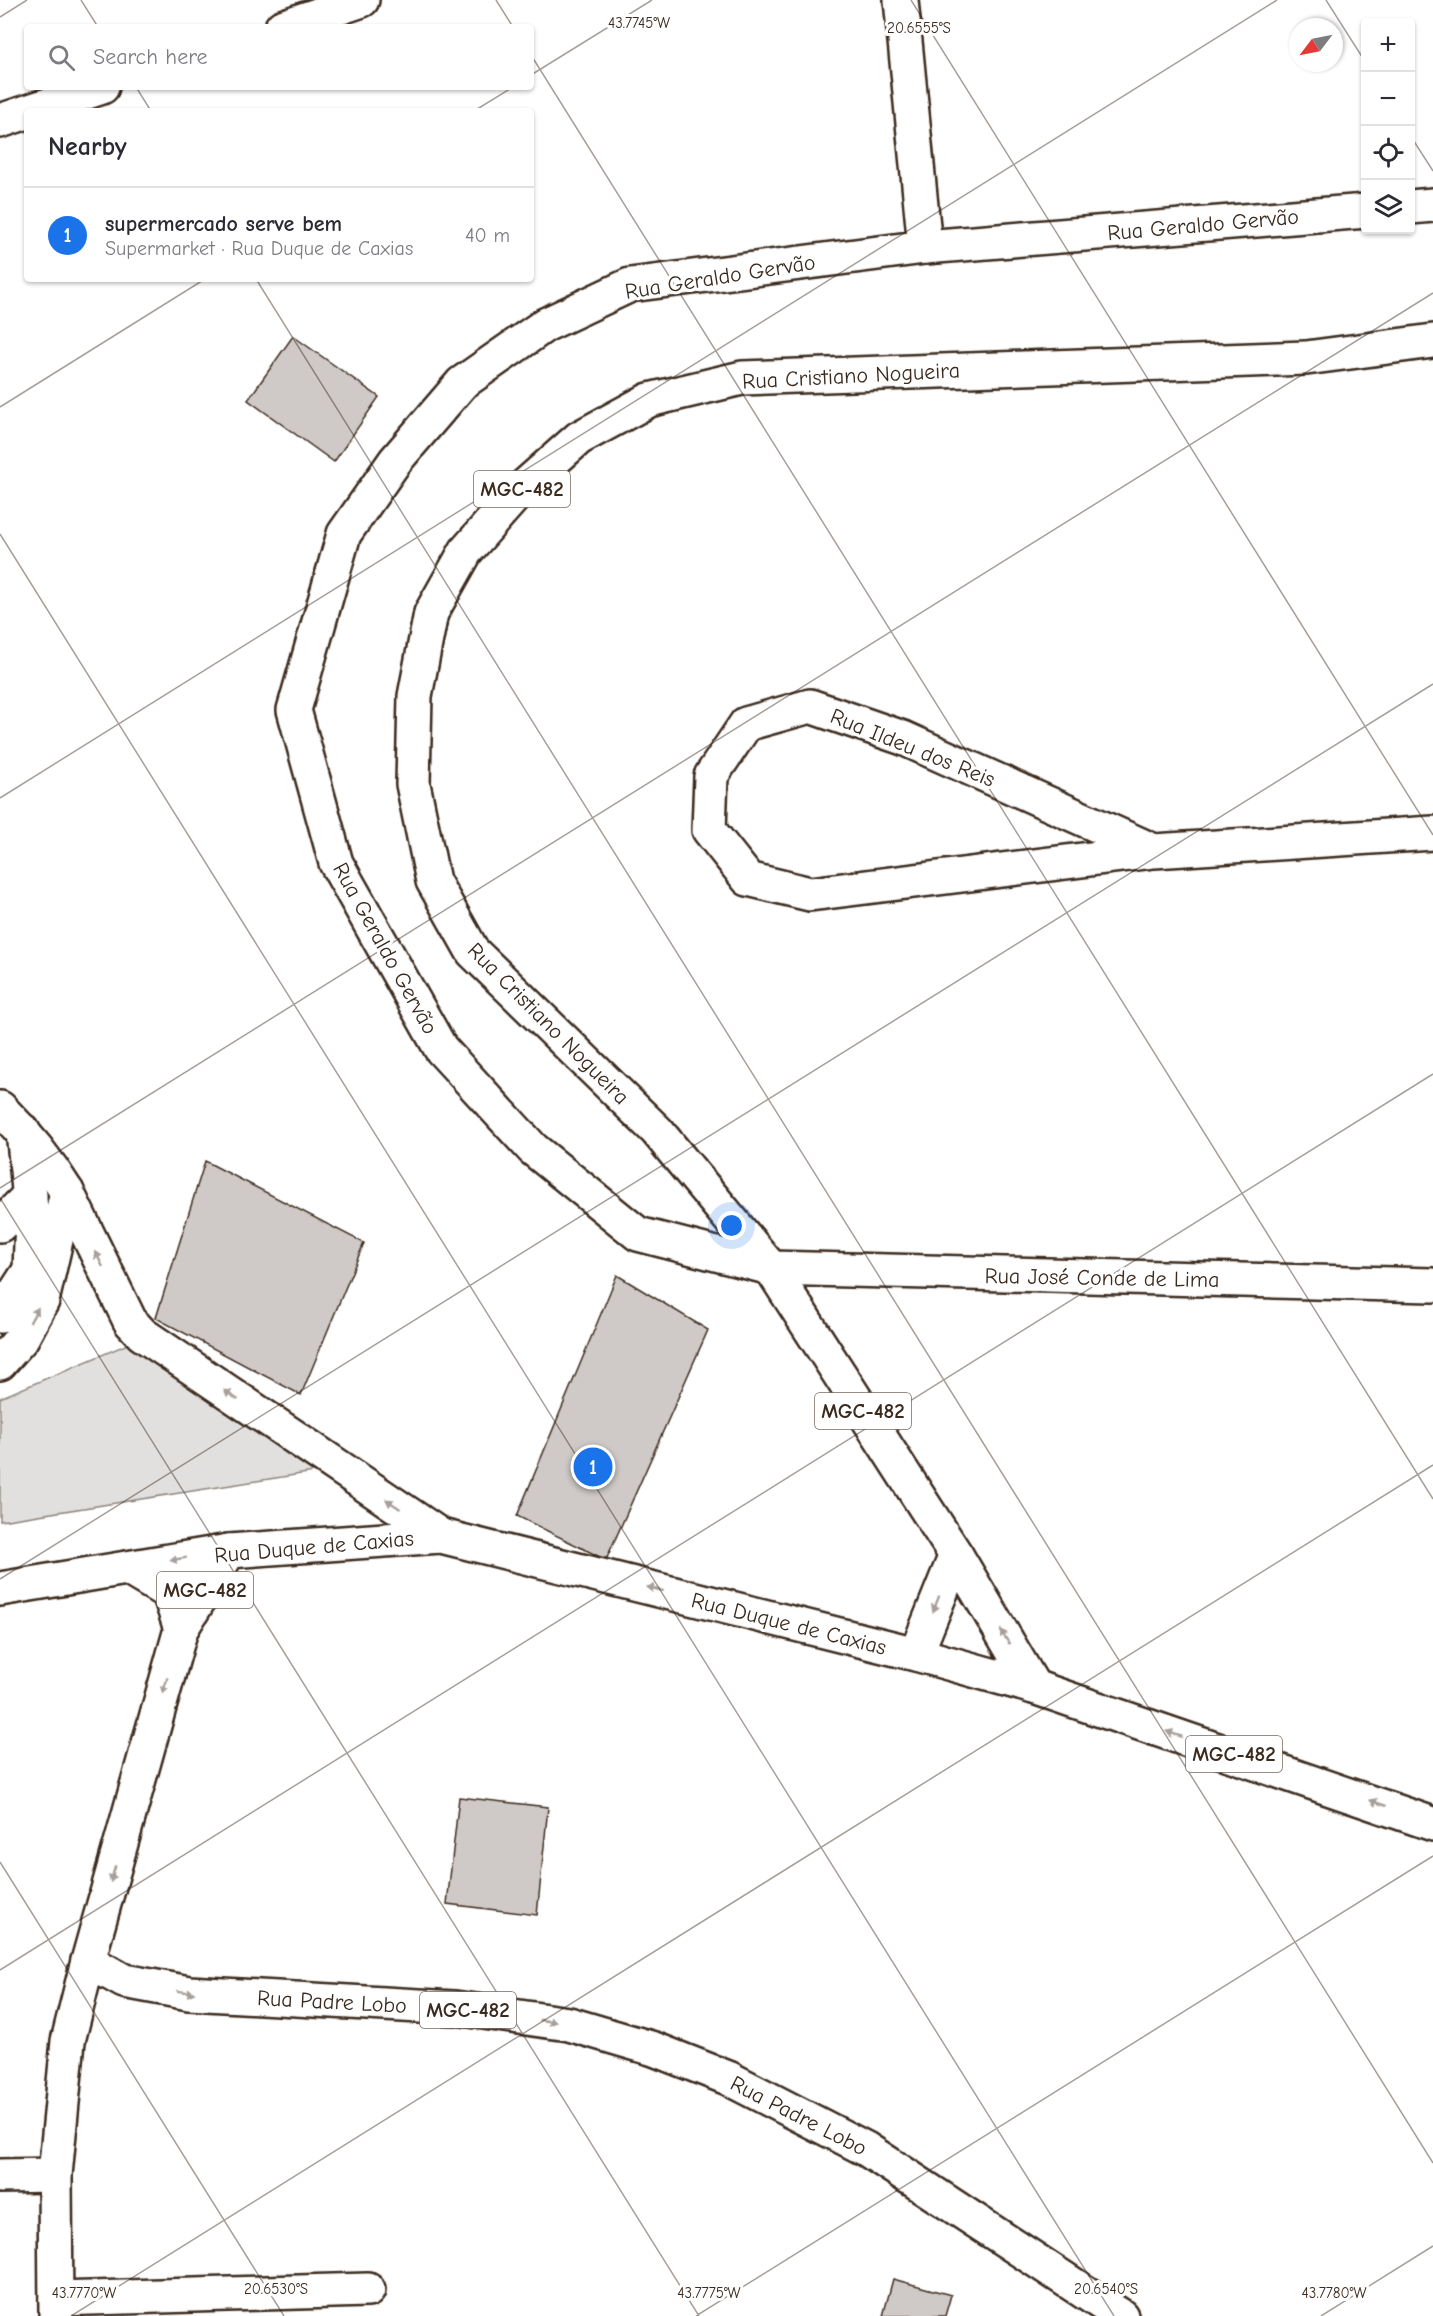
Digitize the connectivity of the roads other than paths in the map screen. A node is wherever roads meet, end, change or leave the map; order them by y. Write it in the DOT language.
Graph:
graph roads {
  1 [pos="362,0"];
  2 [pos="901,0"];
  3 [pos="291,24"];
  4 [pos="93,90"];
  5 [pos="41,108"];
  6 [pos="24,114"];
  7 [pos="0,121"];
  8 [pos="1433,205"];
  9 [pos="1415,207"];
  10 [pos="1361,211"];
  11 [pos="925,247"];
  12 [pos="1433,341"];
  13 [pos="1433,833"];
  14 [pos="1154,851"];
  15 [pos="0,1108"];
  16 [pos="23,1131"];
  17 [pos="67,1192"];
  18 [pos="30,1195"];
  19 [pos="0,1225"];
  20 [pos="771,1268"];
  21 [pos="1433,1285"];
  22 [pos="0,1316"];
  23 [pos="0,1363"];
  24 [pos="441,1536"];
  25 [pos="229,1551"];
  26 [pos="956,1555"];
  27 [pos="127,1568"];
  28 [pos="0,1588"];
  29 [pos="181,1629"];
  30 [pos="916,1654"];
  31 [pos="1034,1687"];
  32 [pos="1433,1824"];
  33 [pos="88,1961"];
  34 [pos="55,2175"];
  35 [pos="0,2176"];
  36 [pos="368,2290"];
  37 [pos="56,2307"];
  38 [pos="1121,2316"];
  1 -- 3 [label="main road"];
  2 -- 11 [label="main road"];
  4 -- 5 [label="main road"];
  6 -- 7 [label="main road"];
  8 -- 9 [label="main road"];
  10 -- 11 [label="main road, Rua Geraldo Gervão"];
  11 -- 20 [label="main road, Rua Geraldo Gervão"];
  12 -- 20 [label="main road, Rua Cristiano Nogueira / MGC-482"];
  13 -- 14 [label="main road, Rua Ildeu dos Reis"];
  14 -- 14 [label="main road, Rua Ildeu dos Reis"];
  15 -- 16 [label="main road"];
  16 -- 17 [label="main road"];
  16 -- 18 [label="main road"];
  23 -- 17 [label="main road, one-way"];
  24 -- 17 [label="main road, one-way"];
  18 -- 19 [label="main road"];
  18 -- 22 [label="main road"];
  20 -- 21 [label="main road, Rua José Conde de Lima"];
  20 -- 26 [label="main road, MGC-482"];
  24 -- 25 [label="main road, Rua Duque de Caxias / MGC-482"];
  30 -- 24 [label="main road, Rua Duque de Caxias / MGC-482, one-way"];
  25 -- 27 [label="main road, Rua Duque de Caxias, one-way"];
  25 -- 29 [label="main road, MGC-482"];
  26 -- 30 [label="main road, one-way"];
  31 -- 26 [label="main road, MGC-482, one-way"];
  27 -- 28 [label="main road, Rua Duque de Caxias"];
  27 -- 29 [label="main road"];
  29 -- 33 [label="main road, MGC-482, one-way"];
  30 -- 31 [label="main road, Rua Duque de Caxias / MGC-482"];
  32 -- 31 [label="main road, Rua Duque de Caxias / MGC-482, one-way"];
  33 -- 34 [label="main road"];
  33 -- 38 [label="main road, Rua Padre Lobo / MGC-482, one-way"];
  34 -- 35 [label="main road"];
  34 -- 37 [label="main road"];
  36 -- 37 [label="main road"];
}
